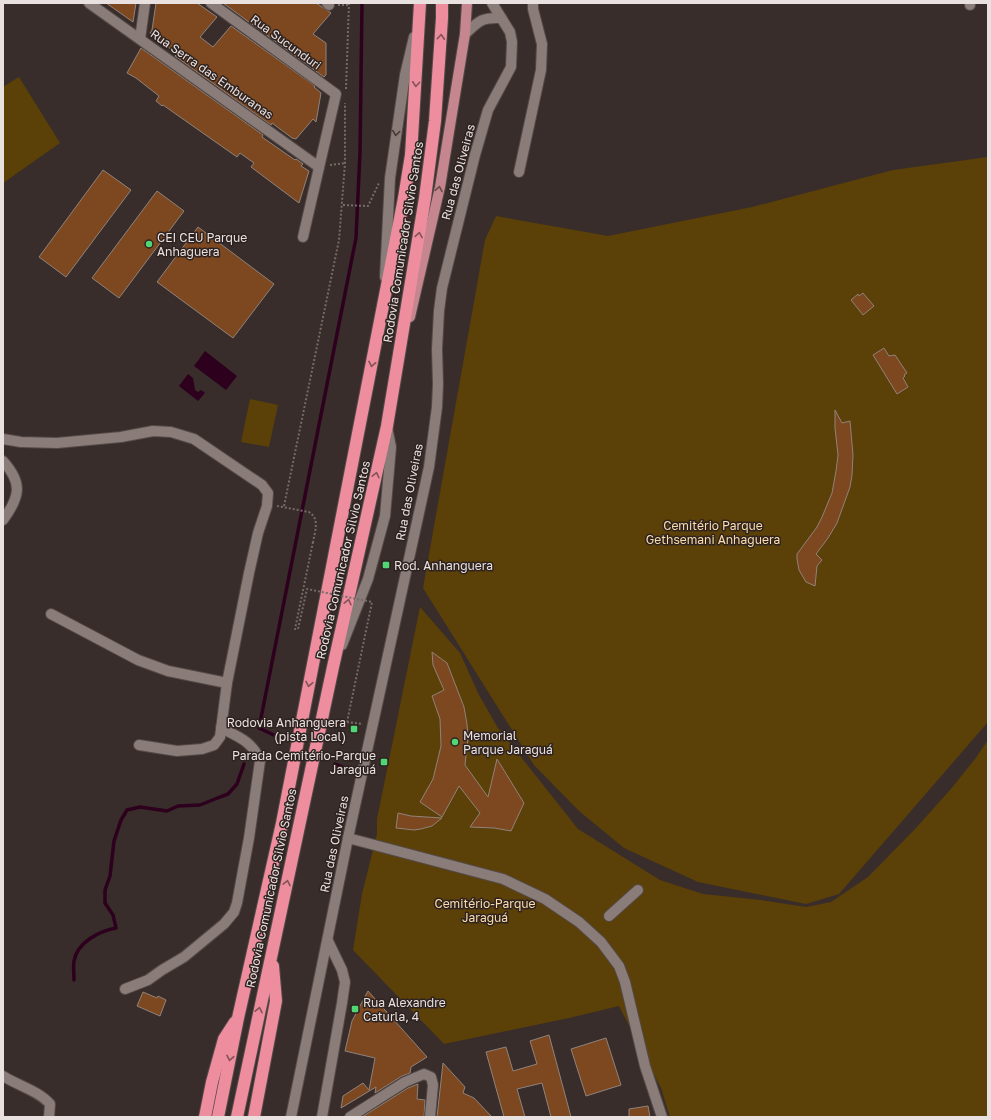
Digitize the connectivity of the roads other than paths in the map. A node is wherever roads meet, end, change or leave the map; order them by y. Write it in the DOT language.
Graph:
graph roads {
  1 [pos="89,3"];
  2 [pos="145,3"];
  3 [pos="211,3"];
  4 [pos="442,3"];
  5 [pos="467,3"];
  6 [pos="492,3"];
  7 [pos="533,3"];
  8 [pos="420,8"];
  9 [pos="501,18"];
  10 [pos="466,34"];
  11 [pos="140,39"];
  12 [pos="320,167"];
  13 [pos="519,172"];
  14 [pos="303,238"];
  15 [pos="383,309"];
  16 [pos="398,363"];
  17 [pos="387,426"];
  18 [pos="3,439"];
  19 [pos="3,461"];
  20 [pos="3,520"];
  21 [pos="51,614"];
  22 [pos="333,667"];
  23 [pos="227,683"];
  24 [pos="221,728"];
  25 [pos="140,745"];
  26 [pos="348,838"];
  27 [pos="638,890"];
  28 [pos="609,916"];
  29 [pos="328,941"];
  30 [pos="272,953"];
  31 [pos="125,989"];
  32 [pos="238,1018"];
  33 [pos="3,1076"];
  34 [pos="49,1117"];
  35 [pos="205,1117"];
  36 [pos="218,1117"];
  37 [pos="237,1117"];
  38 [pos="254,1117"];
  39 [pos="291,1117"];
  40 [pos="322,1117"];
  41 [pos="350,1117"];
  42 [pos="430,1117"];
  43 [pos="662,1117"];
  1 -- 11 [label="street, Rua Serra das Emburanas"];
  2 -- 11 [label="street"];
  3 -- 12 [label="street, Rua Sucunduri"];
  16 -- 4 [label="highway, Rodovia Comunicador Silvio Santos, one-way"];
  5 -- 10 [label="main road"];
  6 -- 9 [label="street, Rua das Oliveiras"];
  7 -- 13 [label="street"];
  8 -- 15 [label="highway, Rodovia Comunicador Silvio Santos, one-way"];
  8 -- 15 [label="street, one-way"];
  9 -- 10 [label="street"];
  9 -- 26 [label="street, Rua das Oliveiras"];
  16 -- 10 [label="main road, one-way"];
  11 -- 12 [label="street, Rua Serra das Emburanas"];
  12 -- 14 [label="street"];
  15 -- 32 [label="highway, Rodovia Comunicador Silvio Santos, one-way"];
  16 -- 17 [label="highway, Rodovia Comunicador Silvio Santos"];
  22 -- 17 [label="highway, Rodovia Comunicador Silvio Santos, one-way"];
  17 -- 22 [label="street"];
  18 -- 23 [label="street"];
  19 -- 20 [label="street"];
  21 -- 23 [label="street"];
  30 -- 22 [label="highway, Rodovia Comunicador Silvio Santos, one-way"];
  23 -- 24 [label="street"];
  24 -- 25 [label="street"];
  24 -- 31 [label="street"];
  26 -- 29 [label="street, Rua das Oliveiras"];
  26 -- 43 [label="street"];
  27 -- 28 [label="street"];
  29 -- 39 [label="street, Rua das Oliveiras"];
  29 -- 40 [label="street"];
  37 -- 30 [label="highway, Rodovia Comunicador Silvio Santos, one-way"];
  30 -- 38 [label="highway"];
  32 -- 35 [label="highway"];
  32 -- 36 [label="highway, Rodovia Comunicador Silvio Santos, one-way"];
  33 -- 34 [label="street"];
  41 -- 42 [label="street"];
}
